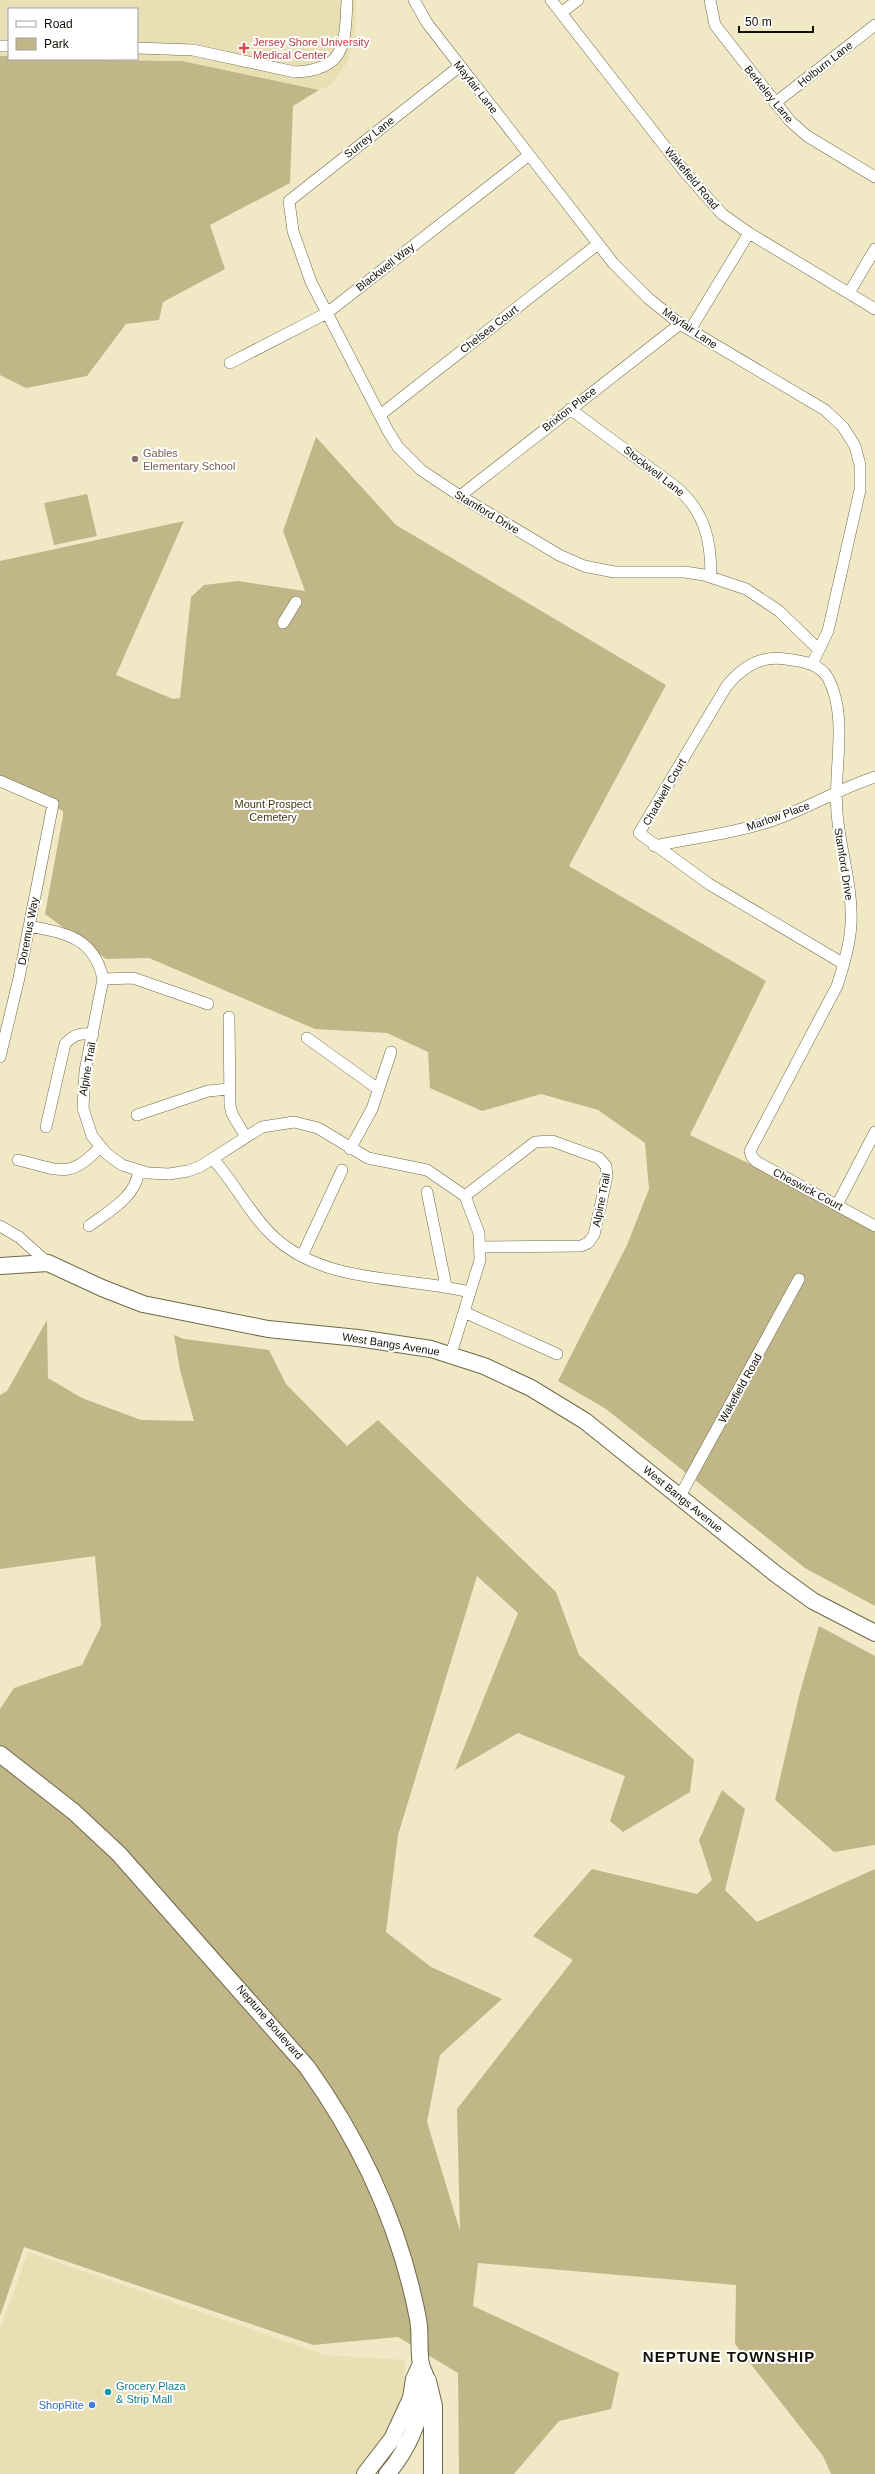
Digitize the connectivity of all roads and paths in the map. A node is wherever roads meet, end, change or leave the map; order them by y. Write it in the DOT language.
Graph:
graph roads {
  1 [pos="347,0"];
  2 [pos="414,0"];
  3 [pos="551,0"];
  4 [pos="578,0"];
  5 [pos="710,0"];
  6 [pos="561,13"];
  7 [pos="875,25"];
  8 [pos="138,48"];
  9 [pos="460,66"];
  10 [pos="775,103"];
  11 [pos="529,155"];
  12 [pos="875,177"];
  13 [pos="290,214"];
  14 [pos="749,233"];
  15 [pos="598,244"];
  16 [pos="875,249"];
  17 [pos="849,293"];
  18 [pos="875,309"];
  19 [pos="327,313"];
  20 [pos="680,324"];
  21 [pos="690,330"];
  22 [pos="230,363"];
  23 [pos="570,409"];
  24 [pos="380,415"];
  25 [pos="460,496"];
  26 [pos="711,576"];
  27 [pos="296,602"];
  28 [pos="283,624"];
  29 [pos="818,648"];
  30 [pos="812,664"];
  31 [pos="875,777"];
  32 [pos="0,781"];
  33 [pos="837,791"];
  34 [pos="654,846"];
  35 [pos="29,926"];
  36 [pos="844,964"];
  37 [pos="103,978"];
  38 [pos="208,1004"];
  39 [pos="229,1016"];
  40 [pos="94,1034"];
  41 [pos="307,1038"];
  42 [pos="391,1052"];
  43 [pos="0,1057"];
  44 [pos="229,1088"];
  45 [pos="378,1089"];
  46 [pos="136,1115"];
  47 [pos="46,1127"];
  48 [pos="875,1132"];
  49 [pos="246,1137"];
  50 [pos="752,1146"];
  51 [pos="100,1147"];
  52 [pos="350,1149"];
  53 [pos="213,1159"];
  54 [pos="18,1160"];
  55 [pos="342,1170"];
  56 [pos="139,1171"];
  57 [pos="427,1192"];
  58 [pos="465,1196"];
  59 [pos="836,1205"];
  60 [pos="0,1226"];
  61 [pos="89,1226"];
  62 [pos="875,1226"];
  63 [pos="480,1247"];
  64 [pos="302,1256"];
  65 [pos="48,1263"];
  66 [pos="0,1266"];
  67 [pos="799,1279"];
  68 [pos="446,1286"];
  69 [pos="470,1292"];
  70 [pos="464,1312"];
  71 [pos="451,1354"];
  72 [pos="557,1354"];
  73 [pos="680,1496"];
  74 [pos="875,1633"];
  75 [pos="0,1754"];
  76 [pos="421,2364"];
  77 [pos="427,2381"];
  78 [pos="365,2474"];
  79 [pos="387,2474"];
  80 [pos="433,2474"];
  1 -- 8 [label="street"];
  2 -- 9 [label="street, Mayfair Lane"];
  3 -- 6 [label="street, Wakefield Road"];
  4 -- 6 [label="street"];
  5 -- 10 [label="street, Berkeley Lane"];
  6 -- 14 [label="street, Wakefield Road"];
  7 -- 10 [label="street, Holburn Lane"];
  9 -- 11 [label="street, Mayfair Lane"];
  9 -- 13 [label="street, Surrey Lane"];
  10 -- 12 [label="street, Berkeley Lane"];
  11 -- 15 [label="street, Mayfair Lane"];
  11 -- 19 [label="street, Blackwell Way"];
  13 -- 19 [label="street, Stamford Drive"];
  14 -- 17 [label="street, Wakefield Road"];
  14 -- 21 [label="street"];
  15 -- 20 [label="street, Mayfair Lane"];
  15 -- 24 [label="street, Chelsea Court"];
  16 -- 17 [label="street"];
  17 -- 18 [label="street, Wakefield Road"];
  19 -- 22 [label="street, Blackwell Way"];
  19 -- 24 [label="street, Stamford Drive"];
  20 -- 21 [label="street, Mayfair Lane"];
  20 -- 23 [label="street, Brixton Place"];
  21 -- 29 [label="street, Mayfair Lane"];
  23 -- 25 [label="street, Brixton Place"];
  23 -- 26 [label="street, Stockwell Lane"];
  24 -- 25 [label="street, Stamford Drive"];
  25 -- 26 [label="street, Stamford Drive"];
  26 -- 29 [label="street, Stamford Drive"];
  27 -- 28 [label="street"];
  29 -- 30 [label="street, Mayfair Lane"];
  30 -- 33 [label="street, Stamford Drive"];
  30 -- 34 [label="street, Chadwell Court"];
  31 -- 33 [label="street, Marlow Place"];
  32 -- 35 [label="street, Doremus Way"];
  33 -- 34 [label="street, Marlow Place"];
  33 -- 36 [label="street, Stamford Drive"];
  34 -- 36 [label="street, Chadwell Court"];
  35 -- 37 [label="street, Alpine Trail"];
  35 -- 43 [label="street, Doremus Way"];
  36 -- 50 [label="street, Stamford Drive"];
  37 -- 38 [label="street"];
  37 -- 40 [label="street, Alpine Trail"];
  39 -- 44 [label="street"];
  40 -- 47 [label="street, Alpine Trail"];
  40 -- 51 [label="street, Alpine Trail"];
  41 -- 45 [label="street"];
  42 -- 45 [label="street"];
  44 -- 46 [label="street"];
  44 -- 49 [label="street"];
  45 -- 52 [label="street"];
  48 -- 59 [label="street"];
  49 -- 52 [label="street, Alpine Trail"];
  49 -- 53 [label="street, Alpine Trail"];
  50 -- 59 [label="street, Cheswick Court"];
  51 -- 54 [label="street"];
  51 -- 56 [label="street, Alpine Trail"];
  52 -- 58 [label="street, Alpine Trail"];
  53 -- 56 [label="street, Alpine Trail"];
  53 -- 64 [label="street"];
  55 -- 64 [label="street"];
  56 -- 61 [label="street"];
  57 -- 68 [label="street"];
  58 -- 63 [label="street"];
  58 -- 63 [label="street, Alpine Trail"];
  59 -- 62 [label="street, Cheswick Court"];
  60 -- 65 [label="street"];
  63 -- 69 [label="street"];
  64 -- 68 [label="street"];
  65 -- 66 [label="street, West Bangs Avenue"];
  65 -- 71 [label="street, West Bangs Avenue"];
  67 -- 73 [label="street, Wakefield Road"];
  68 -- 69 [label="street"];
  69 -- 70 [label="street"];
  70 -- 71 [label="street"];
  70 -- 72 [label="street"];
  71 -- 73 [label="street, West Bangs Avenue"];
  73 -- 74 [label="street, West Bangs Avenue"];
  75 -- 76 [label="street, Neptune Boulevard"];
  76 -- 77 [label="street, Neptune Boulevard"];
  76 -- 78 [label="street, Neptune Boulevard"];
  77 -- 79 [label="street"];
  77 -- 80 [label="main road"];
}
